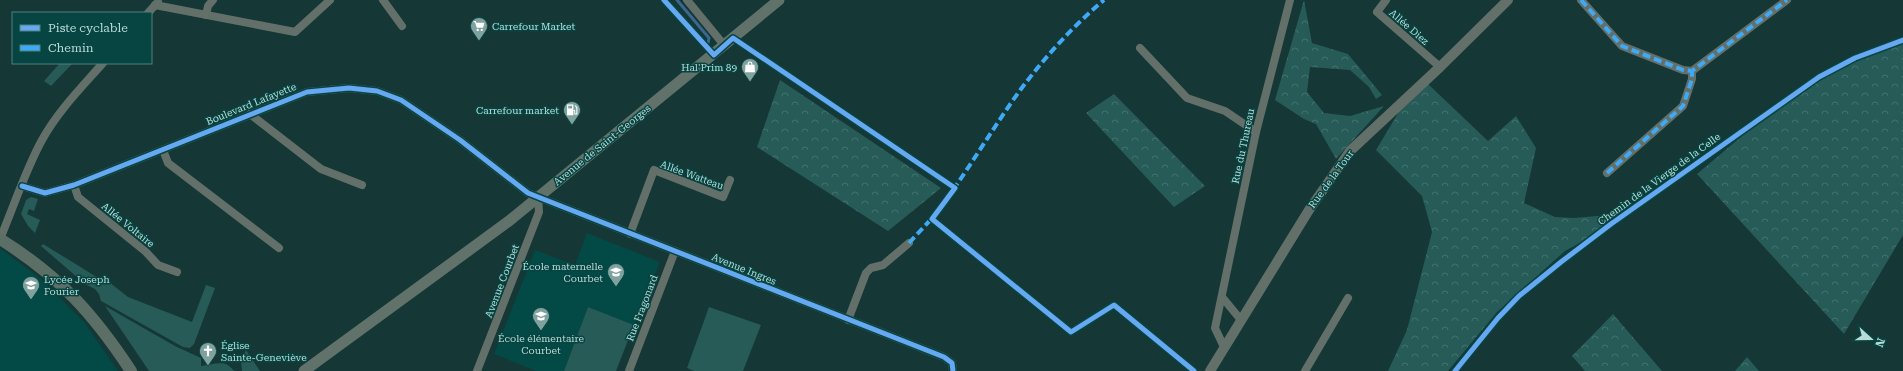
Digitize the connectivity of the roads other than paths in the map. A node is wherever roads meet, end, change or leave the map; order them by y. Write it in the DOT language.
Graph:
graph roads {
  1 [pos="213,0"];
  2 [pos="330,0"];
  3 [pos="383,0"];
  4 [pos="687,0"];
  5 [pos="779,0"];
  6 [pos="1290,0"];
  7 [pos="1386,0"];
  8 [pos="1508,0"];
  9 [pos="1581,0"];
  10 [pos="1787,0"];
  11 [pos="158,2"];
  12 [pos="149,12"];
  13 [pos="206,14"];
  14 [pos="402,26"];
  15 [pos="724,45"];
  16 [pos="1140,48"];
  17 [pos="102,64"];
  18 [pos="1440,67"];
  19 [pos="1692,71"];
  20 [pos="250,114"];
  21 [pos="1256,132"];
  22 [pos="163,150"];
  23 [pos="1607,173"];
  24 [pos="730,180"];
  25 [pos="362,185"];
  26 [pos="22,186"];
  27 [pos="74,186"];
  28 [pos="538,197"];
  29 [pos="630,234"];
  30 [pos="0,239"];
  31 [pos="909,244"];
  32 [pos="278,248"];
  33 [pos="675,252"];
  34 [pos="177,272"];
  35 [pos="1222,297"];
  36 [pos="1348,298"];
  37 [pos="848,320"];
  38 [pos="1240,320"];
  39 [pos="1224,347"];
  40 [pos="131,371"];
  41 [pos="304,371"];
  42 [pos="477,371"];
  43 [pos="629,371"];
  44 [pos="953,371"];
  45 [pos="1210,371"];
  46 [pos="1304,371"];
  1 -- 13 [label="street"];
  2 -- 13 [label="street"];
  3 -- 14 [label="street"];
  4 -- 15 [label="street"];
  5 -- 15 [label="main road, Avenue de Saint-Georges"];
  6 -- 21 [label="street, Rue du Thureau"];
  7 -- 18 [label="street, Allée Diez"];
  8 -- 18 [label="street, Rue de la Tour"];
  9 -- 19 [label="street"];
  10 -- 19 [label="street"];
  11 -- 12 [label="street"];
  11 -- 13 [label="street"];
  15 -- 28 [label="main road, Avenue de Saint-Georges"];
  16 -- 21 [label="street"];
  17 -- 26 [label="street"];
  18 -- 38 [label="street, Rue de la Tour"];
  19 -- 23 [label="street"];
  20 -- 22 [label="street, Boulevard Lafayette"];
  20 -- 25 [label="street"];
  20 -- 28 [label="street, Boulevard Lafayette"];
  21 -- 35 [label="street, Rue du Thureau"];
  22 -- 27 [label="street, Boulevard Lafayette"];
  22 -- 32 [label="street"];
  24 -- 29 [label="street, Allée Watteau"];
  26 -- 27 [label="street, Boulevard Lafayette"];
  26 -- 30 [label="street"];
  27 -- 34 [label="street, Allée Voltaire"];
  28 -- 29 [label="street, Avenue Ingres"];
  28 -- 41 [label="main road, Avenue de Saint-Georges"];
  28 -- 42 [label="street, Avenue Courbet"];
  29 -- 33 [label="street, Avenue Ingres"];
  30 -- 40 [label="main road"];
  31 -- 37 [label="street"];
  33 -- 37 [label="street, Avenue Ingres"];
  33 -- 43 [label="street, Rue Fragonard"];
  35 -- 38 [label="street"];
  35 -- 39 [label="street, Rue du Thureau"];
  36 -- 46 [label="street"];
  37 -- 44 [label="street, Avenue Ingres"];
  38 -- 39 [label="street, Rue de la Tour"];
  39 -- 45 [label="street, Rue de la Tour"];
}
